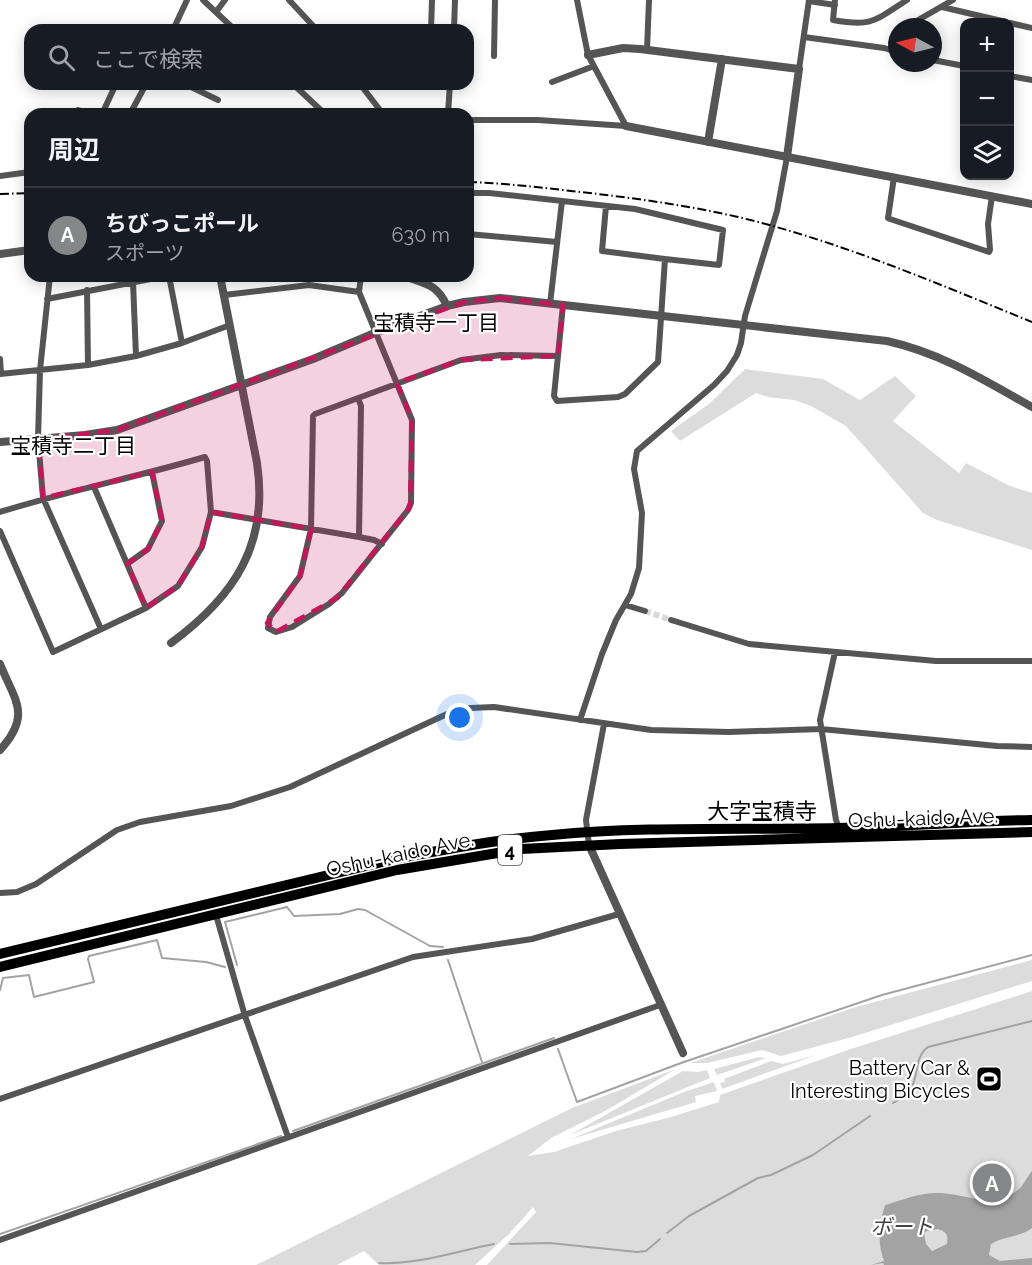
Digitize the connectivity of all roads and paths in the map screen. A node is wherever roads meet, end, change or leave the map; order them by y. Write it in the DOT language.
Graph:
graph roads {
  1 [pos="187,0"];
  2 [pos="203,0"];
  3 [pos="225,0"];
  4 [pos="289,0"];
  5 [pos="432,0"];
  6 [pos="454,0"];
  7 [pos="495,0"];
  8 [pos="577,0"];
  9 [pos="649,0"];
  10 [pos="809,0"];
  11 [pos="907,0"];
  12 [pos="953,0"];
  13 [pos="835,2"];
  14 [pos="942,7"];
  15 [pos="216,12"];
  16 [pos="922,18"];
  17 [pos="987,18"];
  18 [pos="176,24"];
  19 [pos="229,24"];
  20 [pos="311,24"];
  21 [pos="431,24"];
  22 [pos="454,24"];
  23 [pos="1014,24"];
  24 [pos="1032,28"];
  25 [pos="804,38"];
  26 [pos="647,50"];
  27 [pos="888,50"];
  28 [pos="588,55"];
  29 [pos="494,56"];
  30 [pos="722,59"];
  31 [pos="942,62"];
  32 [pos="960,65"];
  33 [pos="594,66"];
  34 [pos="799,69"];
  35 [pos="1014,76"];
  36 [pos="1032,80"];
  37 [pos="552,82"];
  38 [pos="113,90"];
  39 [pos="143,90"];
  40 [pos="197,90"];
  41 [pos="299,90"];
  42 [pos="365,90"];
  43 [pos="450,90"];
  44 [pos="218,100"];
  45 [pos="105,108"];
  46 [pos="133,108"];
  47 [pos="319,108"];
  48 [pos="378,108"];
  49 [pos="448,108"];
  50 [pos="474,120"];
  51 [pos="626,126"];
  52 [pos="708,142"];
  53 [pos="787,157"];
  54 [pos="24,173"];
  55 [pos="0,176"];
  56 [pos="894,177"];
  57 [pos="474,194"];
  58 [pos="992,196"];
  59 [pos="562,201"];
  60 [pos="1032,204"];
  61 [pos="606,206"];
  62 [pos="474,235"];
  63 [pos="557,242"];
  64 [pos="24,251"];
  65 [pos="0,254"];
  66 [pos="666,259"];
  67 [pos="49,282"];
  68 [pos="133,282"];
  69 [pos="168,282"];
  70 [pos="221,282"];
  71 [pos="361,282"];
  72 [pos="420,282"];
  73 [pos="87,290"];
  74 [pos="360,292"];
  75 [pos="224,296"];
  76 [pos="47,299"];
  77 [pos="550,304"];
  78 [pos="563,305"];
  79 [pos="447,306"];
  80 [pos="662,315"];
  81 [pos="743,325"];
  82 [pos="230,326"];
  83 [pos="377,332"];
  84 [pos="182,343"];
  85 [pos="136,356"];
  86 [pos="558,356"];
  87 [pos="0,359"];
  88 [pos="88,365"];
  89 [pos="40,370"];
  90 [pos="0,374"];
  91 [pos="242,383"];
  92 [pos="397,383"];
  93 [pos="358,398"];
  94 [pos="1032,407"];
  95 [pos="38,439"];
  96 [pos="0,442"];
  97 [pos="152,472"];
  98 [pos="94,487"];
  99 [pos="43,498"];
  100 [pos="0,512"];
  101 [pos="211,512"];
  102 [pos="257,520"];
  103 [pos="311,529"];
  104 [pos="0,531"];
  105 [pos="359,537"];
  106 [pos="382,544"];
  107 [pos="127,564"];
  108 [pos="625,605"];
  109 [pos="146,608"];
  110 [pos="645,611"];
  111 [pos="671,620"];
  112 [pos="101,629"];
  113 [pos="171,643"];
  114 [pos="835,652"];
  115 [pos="1032,661"];
  116 [pos="0,664"];
  117 [pos="2,677"];
  118 [pos="580,720"];
  119 [pos="604,724"];
  120 [pos="821,729"];
  121 [pos="1032,747"];
  122 [pos="0,750"];
  123 [pos="1032,820"];
  124 [pos="839,828"];
  125 [pos="1032,832"];
  126 [pos="586,833"];
  127 [pos="589,845"];
  128 [pos="0,893"];
  129 [pos="619,914"];
  130 [pos="216,915"];
  131 [pos="0,954"];
  132 [pos="0,967"];
  133 [pos="660,1005"];
  134 [pos="245,1016"];
  135 [pos="683,1053"];
  136 [pos="0,1099"];
  137 [pos="288,1137"];
  138 [pos="0,1240"];
  1 -- 18 [label="street"];
  2 -- 15 [label="street"];
  3 -- 15 [label="street"];
  4 -- 20 [label="street"];
  5 -- 21 [label="street"];
  6 -- 22 [label="street"];
  7 -- 29 [label="street"];
  8 -- 28 [label="street"];
  9 -- 26 [label="street"];
  10 -- 13 [label="street"];
  10 -- 25 [label="street"];
  11 -- 13 [label="street"];
  12 -- 14 [label="street"];
  14 -- 16 [label="street"];
  14 -- 17 [label="street"];
  15 -- 19 [label="street"];
  23 -- 24 [label="street"];
  25 -- 27 [label="street"];
  25 -- 34 [label="street"];
  26 -- 28 [label="street"];
  26 -- 30 [label="street"];
  28 -- 33 [label="street"];
  30 -- 34 [label="street"];
  30 -- 52 [label="street"];
  31 -- 32 [label="street"];
  33 -- 37 [label="street"];
  33 -- 51 [label="street"];
  34 -- 53 [label="street"];
  35 -- 36 [label="street"];
  38 -- 45 [label="street"];
  39 -- 46 [label="street"];
  40 -- 44 [label="street"];
  41 -- 47 [label="street"];
  42 -- 48 [label="street"];
  43 -- 49 [label="street"];
  50 -- 51 [label="street"];
  51 -- 52 [label="street"];
  52 -- 53 [label="street"];
  53 -- 56 [label="street"];
  53 -- 81 [label="street"];
  54 -- 55 [label="street"];
  56 -- 58 [label="street"];
  56 -- 58 [label="street"];
  57 -- 59 [label="street"];
  58 -- 60 [label="street"];
  59 -- 61 [label="street"];
  59 -- 63 [label="street"];
  61 -- 66 [label="street"];
  61 -- 66 [label="street"];
  62 -- 63 [label="street"];
  63 -- 77 [label="street"];
  64 -- 65 [label="street"];
  66 -- 80 [label="street"];
  67 -- 76 [label="street"];
  68 -- 73 [label="street"];
  68 -- 85 [label="street"];
  69 -- 84 [label="street"];
  70 -- 75 [label="street"];
  71 -- 74 [label="street"];
  72 -- 79 [label="street"];
  73 -- 76 [label="street"];
  73 -- 88 [label="street"];
  74 -- 75 [label="street"];
  74 -- 83 [label="street"];
  75 -- 82 [label="street"];
  76 -- 89 [label="street"];
  77 -- 78 [label="street"];
  77 -- 79 [label="street"];
  78 -- 80 [label="street"];
  78 -- 86 [label="street"];
  79 -- 83 [label="street"];
  80 -- 81 [label="street"];
  80 -- 86 [label="street"];
  81 -- 94 [label="street"];
  81 -- 108 [label="street"];
  82 -- 84 [label="street"];
  82 -- 91 [label="street"];
  83 -- 91 [label="street"];
  83 -- 92 [label="street"];
  84 -- 85 [label="street"];
  85 -- 88 [label="street"];
  86 -- 92 [label="street"];
  87 -- 90 [label="street"];
  88 -- 89 [label="street"];
  89 -- 90 [label="street"];
  89 -- 95 [label="street"];
  91 -- 95 [label="street"];
  91 -- 102 [label="street"];
  92 -- 93 [label="street"];
  92 -- 106 [label="street"];
  93 -- 103 [label="street"];
  93 -- 105 [label="street"];
  95 -- 96 [label="street"];
  95 -- 99 [label="street"];
  97 -- 98 [label="street"];
  97 -- 101 [label="street"];
  97 -- 107 [label="street"];
  98 -- 99 [label="street"];
  98 -- 107 [label="street"];
  99 -- 100 [label="street"];
  99 -- 112 [label="street"];
  101 -- 102 [label="street"];
  101 -- 109 [label="street"];
  102 -- 103 [label="street"];
  102 -- 113 [label="street"];
  103 -- 105 [label="street"];
  103 -- 106 [label="street"];
  104 -- 112 [label="street"];
  105 -- 106 [label="street"];
  107 -- 109 [label="street"];
  108 -- 110 [label="street"];
  108 -- 118 [label="street"];
  109 -- 112 [label="street"];
  111 -- 114 [label="street"];
  114 -- 115 [label="street"];
  114 -- 120 [label="street"];
  116 -- 117 [label="street"];
  117 -- 122 [label="street"];
  118 -- 119 [label="street"];
  118 -- 128 [label="street"];
  119 -- 120 [label="street"];
  119 -- 126 [label="street"];
  120 -- 121 [label="street"];
  120 -- 124 [label="street"];
  123 -- 124 [label="highway, Oshu-kaido Ave. / 4"];
  124 -- 126 [label="highway, Oshu-kaido Ave. / 4"];
  125 -- 127 [label="highway, Oshu-kaido Ave. / 4"];
  126 -- 127 [label="street"];
  126 -- 131 [label="highway, Oshu-kaido Ave. / 4"];
  127 -- 129 [label="street"];
  127 -- 130 [label="highway, Oshu-kaido Ave. / 4"];
  129 -- 133 [label="street"];
  129 -- 134 [label="street"];
  130 -- 132 [label="highway, Oshu-kaido Ave. / 4"];
  130 -- 134 [label="street"];
  133 -- 135 [label="street"];
  133 -- 137 [label="street"];
  134 -- 136 [label="street"];
  134 -- 137 [label="street"];
  137 -- 138 [label="street"];
}
